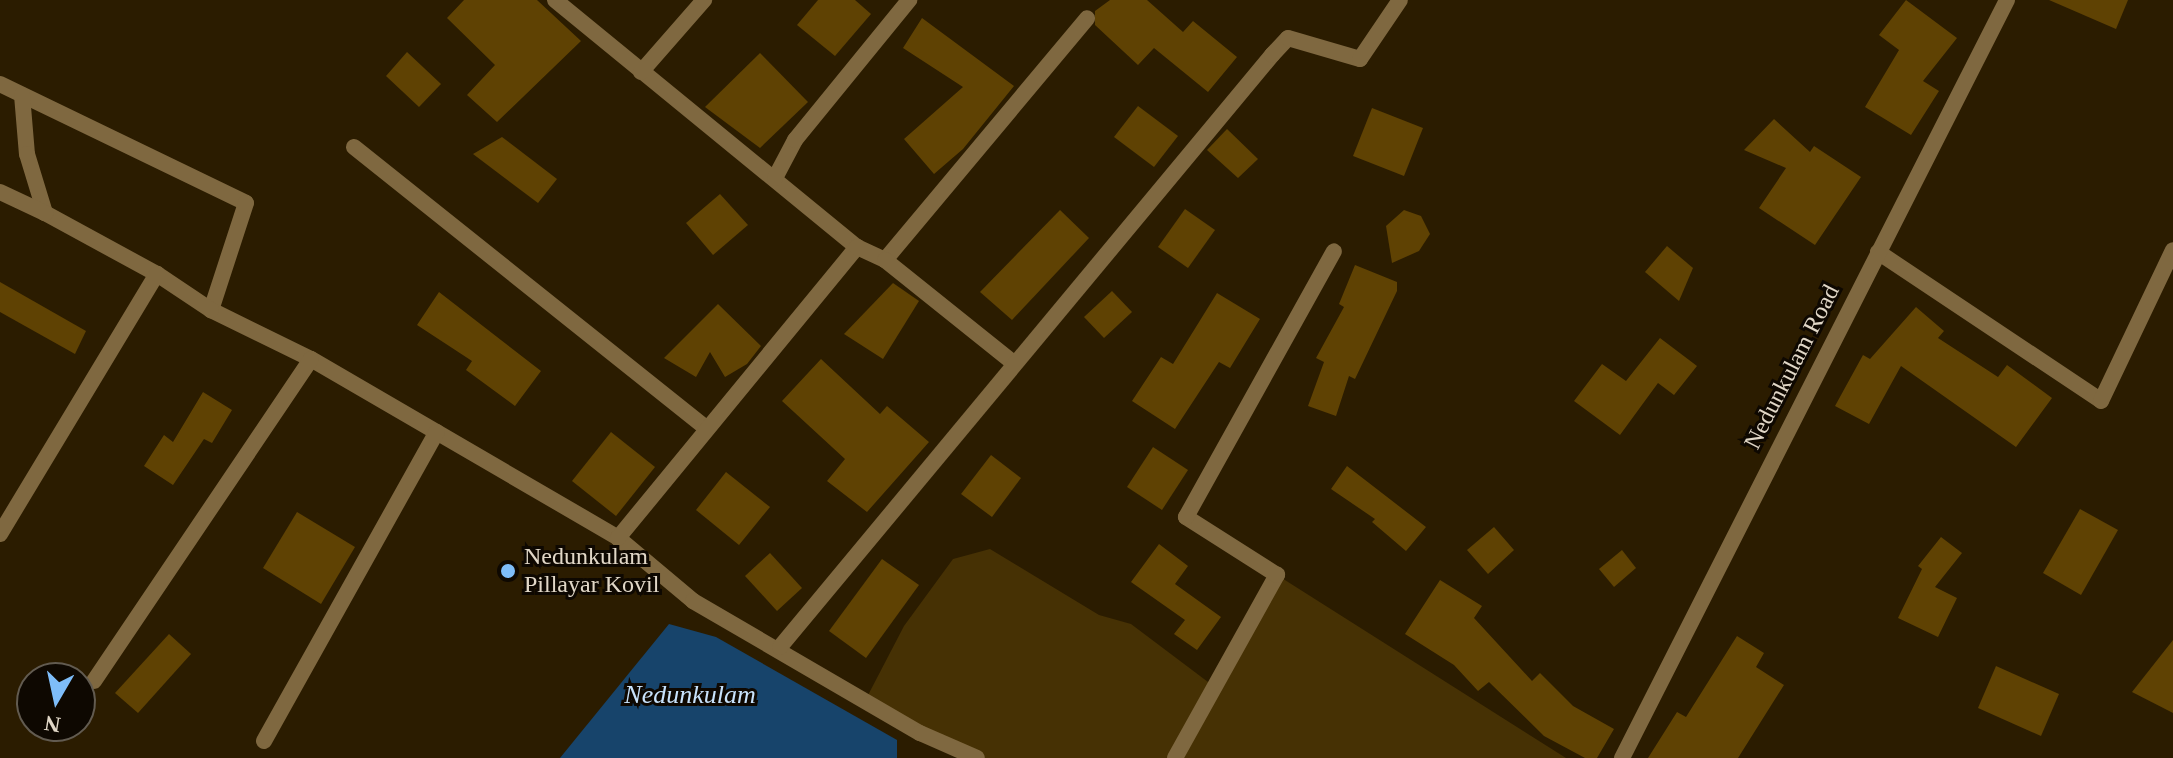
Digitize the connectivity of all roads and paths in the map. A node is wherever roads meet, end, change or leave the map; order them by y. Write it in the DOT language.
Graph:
graph roads {
  1 [pos="555,0"];
  2 [pos="704,0"];
  3 [pos="909,0"];
  4 [pos="1400,0"];
  5 [pos="2001,2"];
  6 [pos="1087,18"];
  7 [pos="641,72"];
  8 [pos="0,84"];
  9 [pos="22,95"];
  10 [pos="354,147"];
  11 [pos="775,178"];
  12 [pos="0,192"];
  13 [pos="45,213"];
  14 [pos="857,247"];
  15 [pos="2173,250"];
  16 [pos="1334,251"];
  17 [pos="1878,252"];
  18 [pos="885,260"];
  19 [pos="157,274"];
  20 [pos="211,310"];
  21 [pos="311,359"];
  22 [pos="1015,364"];
  23 [pos="706,428"];
  24 [pos="437,432"];
  25 [pos="0,534"];
  26 [pos="618,538"];
  27 [pos="780,647"];
  28 [pos="96,678"];
  29 [pos="264,741"];
  30 [pos="977,758"];
  31 [pos="1175,758"];
  32 [pos="1622,758"];
  1 -- 7 [label="street"];
  2 -- 7 [label="street"];
  3 -- 11 [label="street"];
  4 -- 22 [label="street"];
  5 -- 17 [label="street, Nedunkulam Road"];
  6 -- 18 [label="street"];
  7 -- 11 [label="street"];
  8 -- 9 [label="street"];
  9 -- 13 [label="street"];
  9 -- 20 [label="street"];
  10 -- 23 [label="street"];
  11 -- 14 [label="street"];
  12 -- 13 [label="street"];
  13 -- 19 [label="street"];
  14 -- 18 [label="street"];
  14 -- 23 [label="street"];
  15 -- 17 [label="street"];
  16 -- 31 [label="street"];
  17 -- 32 [label="street, Nedunkulam Road"];
  18 -- 22 [label="street"];
  19 -- 20 [label="street"];
  19 -- 25 [label="street"];
  20 -- 21 [label="street"];
  21 -- 24 [label="street"];
  21 -- 28 [label="street"];
  22 -- 27 [label="street"];
  23 -- 26 [label="street"];
  24 -- 26 [label="street"];
  24 -- 29 [label="street"];
  26 -- 27 [label="street"];
  27 -- 30 [label="street"];
}
